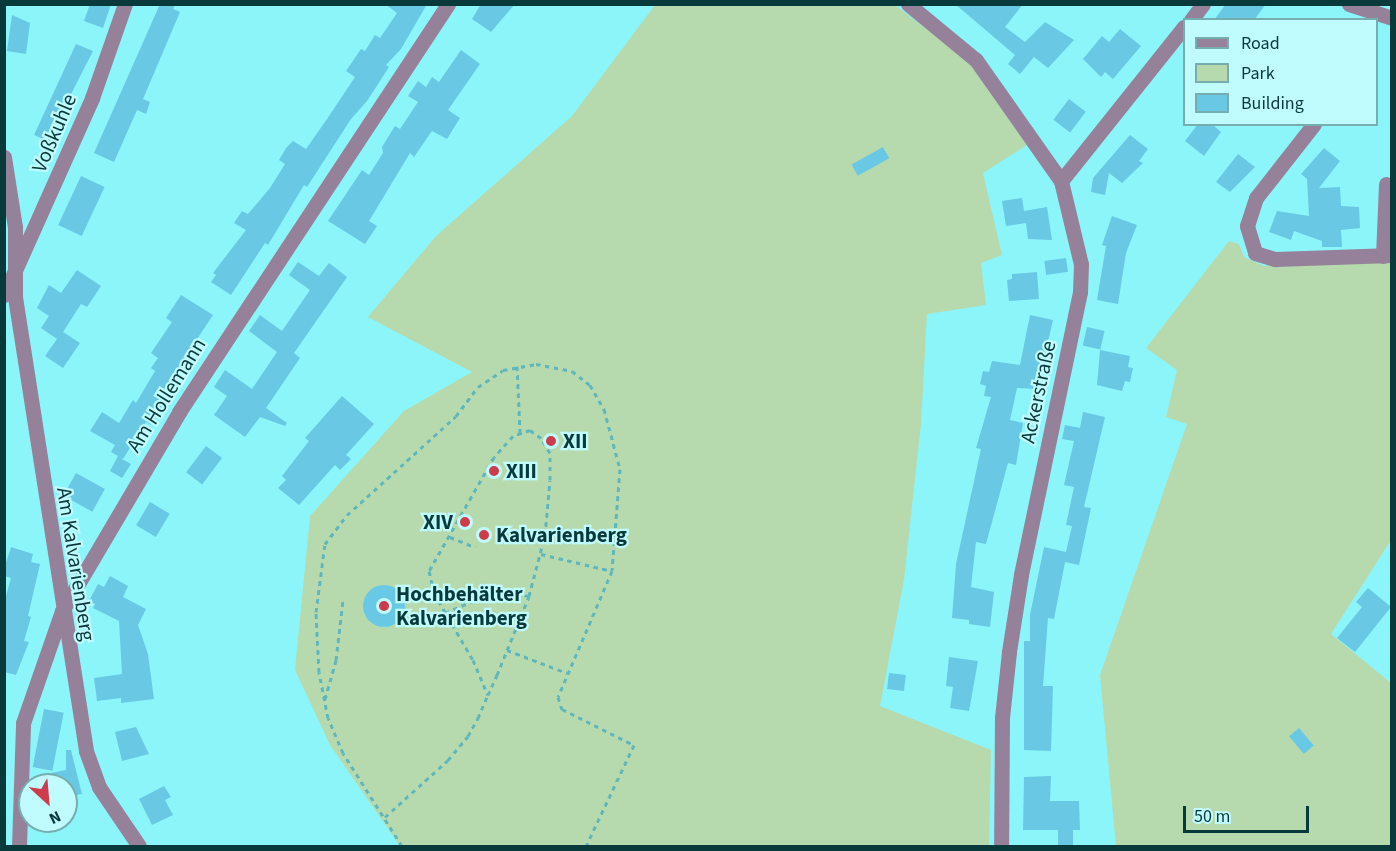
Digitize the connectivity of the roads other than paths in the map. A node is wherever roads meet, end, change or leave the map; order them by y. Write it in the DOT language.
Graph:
graph roads {
  1 [pos="125,4"];
  2 [pos="448,4"];
  3 [pos="908,4"];
  4 [pos="1203,4"];
  5 [pos="1349,4"];
  6 [pos="1381,17"];
  7 [pos="1192,18"];
  8 [pos="1183,30"];
  9 [pos="1312,126"];
  10 [pos="4,157"];
  11 [pos="1061,182"];
  12 [pos="1386,184"];
  13 [pos="1387,255"];
  14 [pos="14,274"];
  15 [pos="4,295"];
  16 [pos="62,611"];
  17 [pos="19,846"];
  18 [pos="139,846"];
  19 [pos="1000,846"];
  1 -- 14 [label="street, Voßkuhle"];
  2 -- 16 [label="street, Am Hollemann"];
  3 -- 11 [label="street, Ackerstraße"];
  4 -- 7 [label="street"];
  5 -- 6 [label="street"];
  8 -- 11 [label="street"];
  9 -- 13 [label="street"];
  10 -- 14 [label="street"];
  11 -- 19 [label="street, Ackerstraße"];
  12 -- 13 [label="street"];
  14 -- 15 [label="street, Voßkuhle"];
  14 -- 16 [label="street, Am Kalvarienberg"];
  16 -- 17 [label="street, Am Hollemann"];
  16 -- 18 [label="street, Am Kalvarienberg"];
}
